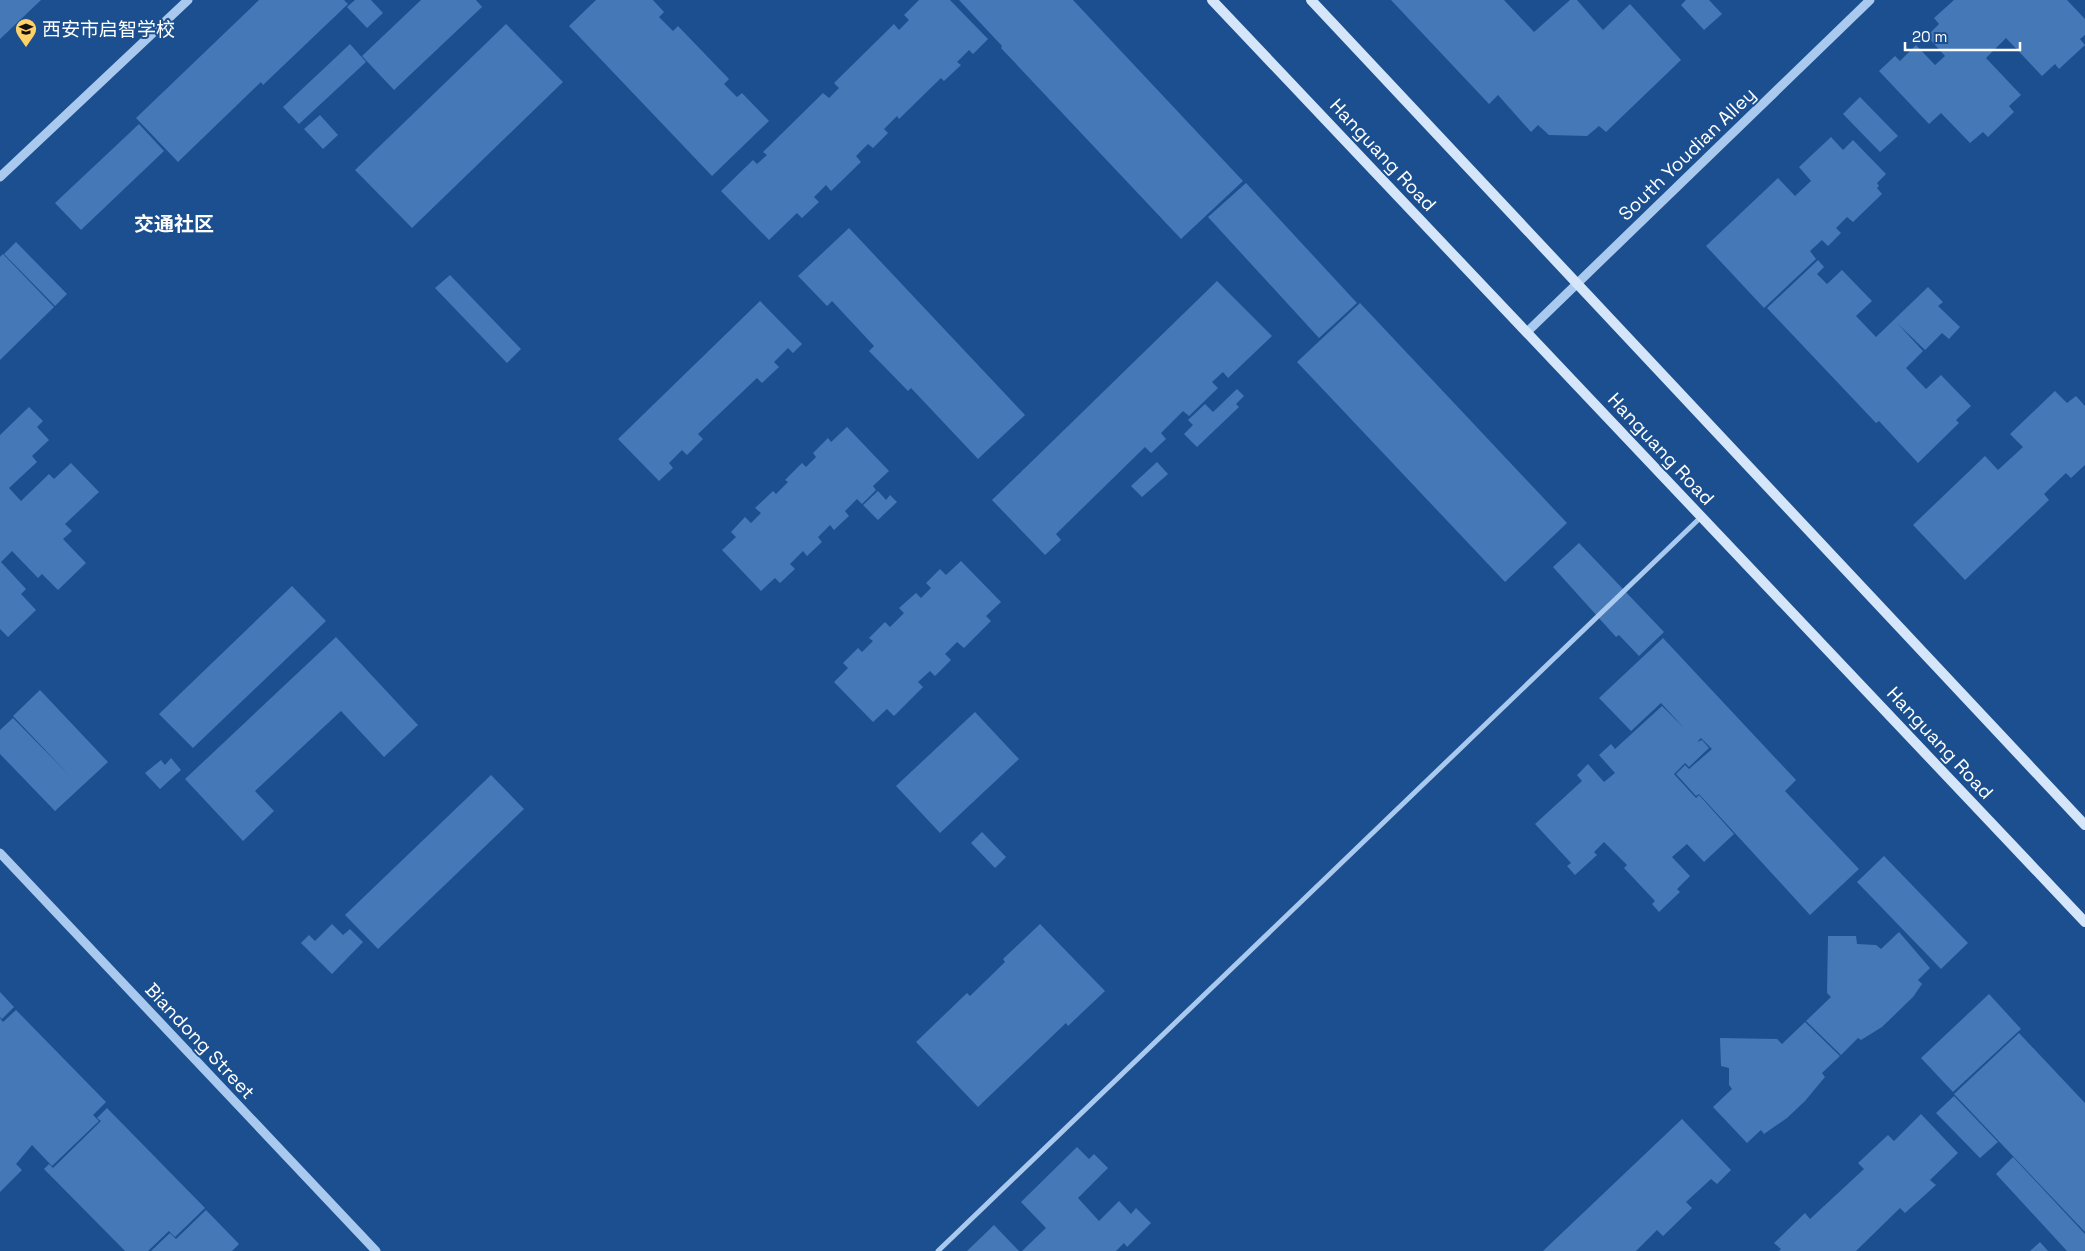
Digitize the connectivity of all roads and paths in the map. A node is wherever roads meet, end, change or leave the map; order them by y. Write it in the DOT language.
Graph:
graph roads {
  1 [pos="188,0"];
  2 [pos="1212,0"];
  3 [pos="1311,0"];
  4 [pos="1870,0"];
  5 [pos="0,177"];
  6 [pos="1577,282"];
  7 [pos="1527,332"];
  8 [pos="1701,516"];
  9 [pos="2085,825"];
  10 [pos="0,853"];
  11 [pos="2085,922"];
  12 [pos="376,1251"];
  13 [pos="938,1251"];
  1 -- 5 [label="street"];
  2 -- 7 [label="main road, Hanguang Road"];
  3 -- 6 [label="main road"];
  4 -- 6 [label="street, South Youdian Alley"];
  6 -- 7 [label="street, South Youdian Alley"];
  6 -- 9 [label="main road"];
  7 -- 8 [label="main road, Hanguang Road"];
  8 -- 11 [label="main road, Hanguang Road"];
  8 -- 13 [label="street"];
  10 -- 12 [label="street, Biandong Street"];
}
